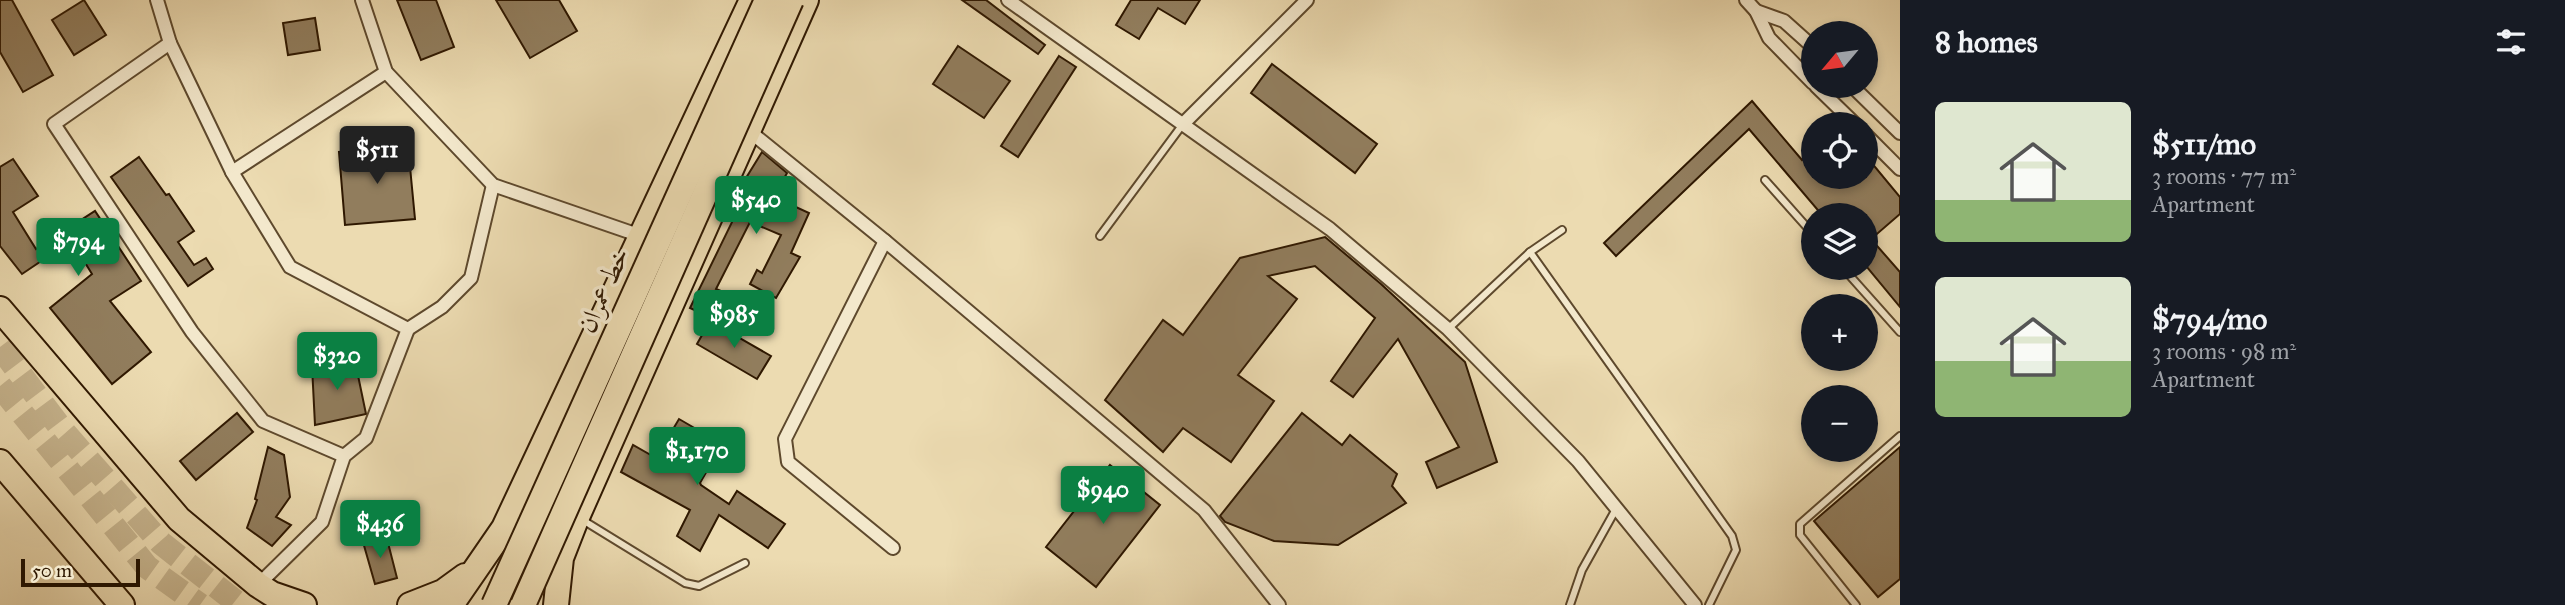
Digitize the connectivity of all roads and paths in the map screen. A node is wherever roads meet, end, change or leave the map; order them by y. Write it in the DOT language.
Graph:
graph roads {
  1 [pos="157,0"];
  2 [pos="362,0"];
  3 [pos="752,0"];
  4 [pos="767,0"];
  5 [pos="790,0"];
  6 [pos="806,0"];
  7 [pos="1008,0"];
  8 [pos="1307,0"];
  9 [pos="1746,0"];
  10 [pos="1756,11"];
  11 [pos="1801,36"];
  12 [pos="170,43"];
  13 [pos="1801,71"];
  14 [pos="386,72"];
  15 [pos="1828,98"];
  16 [pos="1864,98"];
  17 [pos="1843,112"];
  18 [pos="1184,124"];
  19 [pos="748,130"];
  20 [pos="1900,133"];
  21 [pos="1878,147"];
  22 [pos="1900,169"];
  23 [pos="232,172"];
  24 [pos="1765,180"];
  25 [pos="493,185"];
  26 [pos="1801,220"];
  27 [pos="1562,230"];
  28 [pos="640,236"];
  29 [pos="1100,236"];
  30 [pos="885,241"];
  31 [pos="1530,253"];
  32 [pos="1854,280"];
  33 [pos="0,309"];
  34 [pos="408,329"];
  35 [pos="1448,329"];
  36 [pos="1900,332"];
  37 [pos="1900,436"];
  38 [pos="344,456"];
  39 [pos="0,462"];
  40 [pos="1616,509"];
  41 [pos="577,517"];
  42 [pos="504,528"];
  43 [pos="893,548"];
  44 [pos="561,558"];
  45 [pos="745,563"];
  46 [pos="477,567"];
  47 [pos="258,585"];
  48 [pos="122,605"];
  49 [pos="304,605"];
  50 [pos="410,605"];
  51 [pos="451,605"];
  52 [pos="494,605"];
  53 [pos="523,605"];
  54 [pos="556,605"];
  55 [pos="1279,605"];
  56 [pos="1570,605"];
  57 [pos="1695,605"];
  58 [pos="1709,605"];
  59 [pos="1856,605"];
  1 -- 12 [label="street"];
  2 -- 14 [label="street"];
  3 -- 28 [label="highway"];
  4 -- 52 [label="highway, خط عمران, bridge"];
  5 -- 53 [label="highway, خط عمران, bridge"];
  6 -- 19 [label="highway"];
  7 -- 18 [label="street"];
  8 -- 18 [label="street"];
  9 -- 10 [label="street"];
  10 -- 11 [label="street"];
  10 -- 13 [label="street"];
  12 -- 23 [label="street"];
  12 -- 38 [label="street"];
  14 -- 23 [label="street"];
  14 -- 25 [label="street"];
  15 -- 17 [label="street"];
  16 -- 20 [label="street"];
  18 -- 29 [label="lane"];
  18 -- 35 [label="street"];
  19 -- 30 [label="street"];
  19 -- 41 [label="highway"];
  21 -- 22 [label="street"];
  23 -- 34 [label="street"];
  24 -- 26 [label="lane"];
  25 -- 28 [label="street"];
  25 -- 34 [label="street"];
  27 -- 31 [label="lane"];
  28 -- 42 [label="highway"];
  30 -- 43 [label="street"];
  30 -- 55 [label="street"];
  31 -- 35 [label="lane"];
  31 -- 58 [label="lane"];
  32 -- 36 [label="lane"];
  33 -- 47 [label="highway"];
  34 -- 38 [label="street"];
  35 -- 40 [label="street"];
  37 -- 59 [label="lane"];
  38 -- 47 [label="street"];
  39 -- 48 [label="highway"];
  40 -- 56 [label="lane"];
  40 -- 57 [label="street"];
  41 -- 44 [label="highway"];
  41 -- 45 [label="lane"];
  42 -- 44 [label="highway"];
  42 -- 46 [label="highway"];
  44 -- 54 [label="highway"];
  46 -- 50 [label="highway"];
  46 -- 51 [label="highway"];
  47 -- 49 [label="highway"];
}
